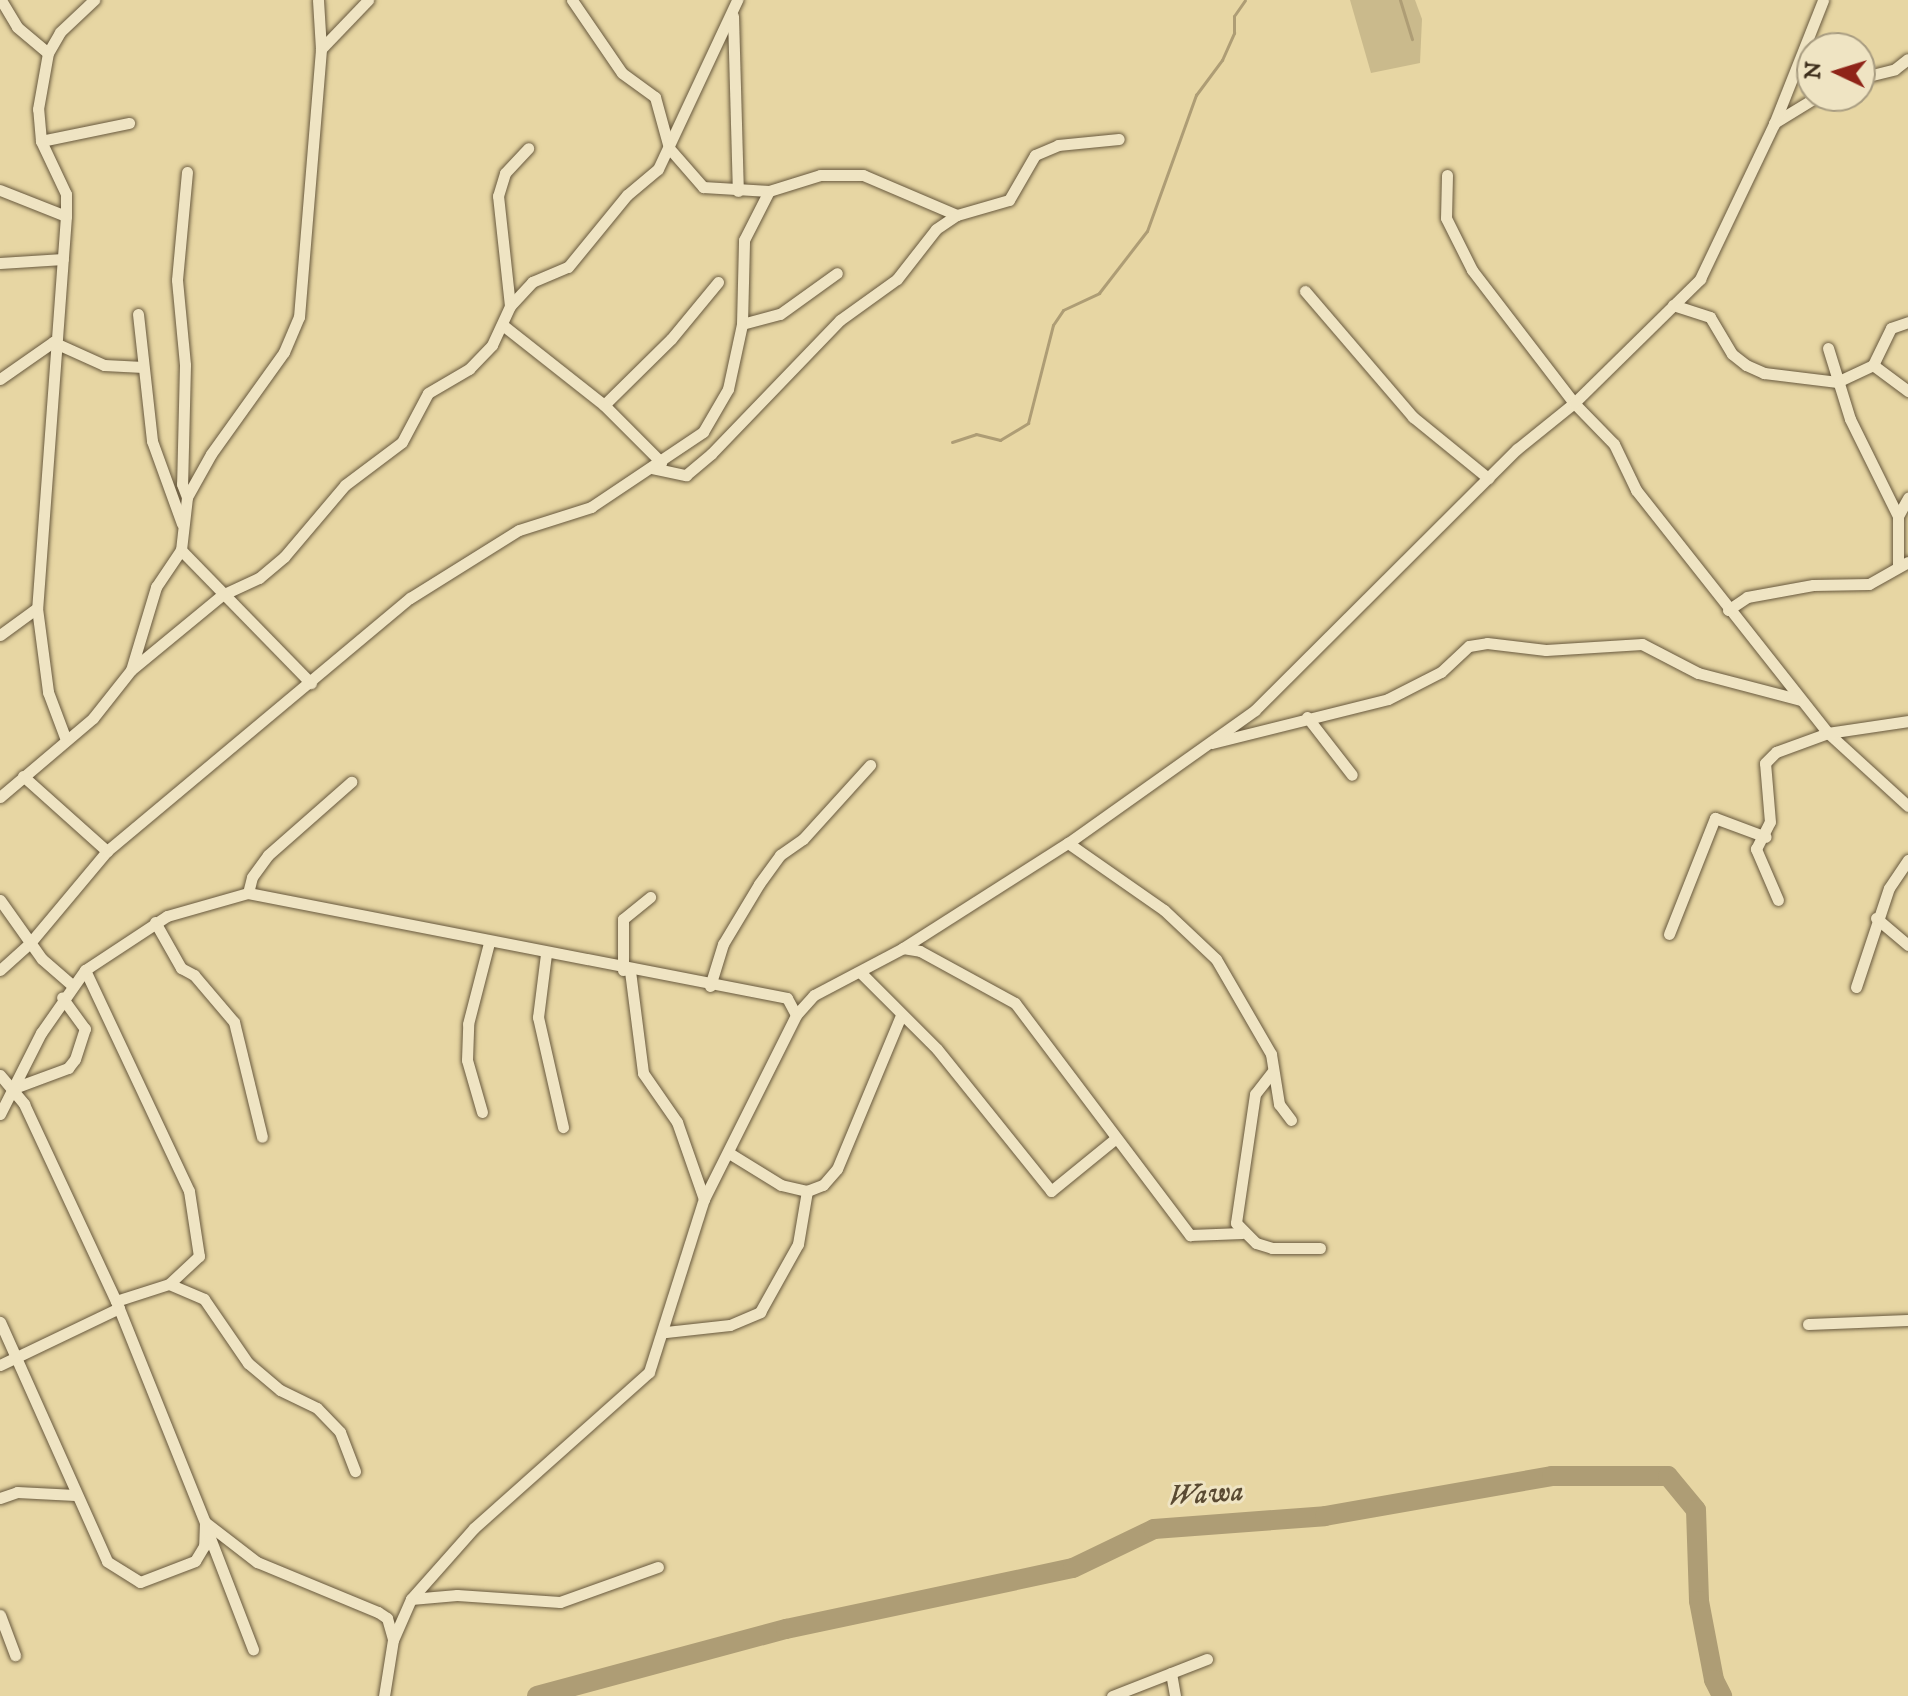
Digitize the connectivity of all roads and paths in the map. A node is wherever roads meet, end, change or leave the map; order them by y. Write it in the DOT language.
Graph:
graph roads {
  1 [pos="1,0"];
  2 [pos="318,0"];
  3 [pos="368,0"];
  4 [pos="572,0"];
  5 [pos="737,0"];
  6 [pos="1823,0"];
  7 [pos="89,2"];
  8 [pos="733,15"];
  9 [pos="321,49"];
  10 [pos="48,53"];
  11 [pos="1908,59"];
  12 [pos="1876,74"];
  13 [pos="1782,103"];
  14 [pos="1796,104"];
  15 [pos="1796,110"];
  16 [pos="129,123"];
  17 [pos="1774,124"];
  18 [pos="1119,139"];
  19 [pos="41,141"];
  20 [pos="528,148"];
  21 [pos="669,148"];
  22 [pos="187,172"];
  23 [pos="1447,175"];
  24 [pos="0,190"];
  25 [pos="738,191"];
  26 [pos="769,191"];
  27 [pos="957,215"];
  28 [pos="66,216"];
  29 [pos="63,259"];
  30 [pos="0,263"];
  31 [pos="837,273"];
  32 [pos="718,282"];
  33 [pos="1305,291"];
  34 [pos="1673,305"];
  35 [pos="510,306"];
  36 [pos="138,314"];
  37 [pos="1908,322"];
  38 [pos="742,324"];
  39 [pos="504,326"];
  40 [pos="53,342"];
  41 [pos="1828,348"];
  42 [pos="1873,365"];
  43 [pos="143,367"];
  44 [pos="0,379"];
  45 [pos="1837,382"];
  46 [pos="1908,391"];
  47 [pos="1574,403"];
  48 [pos="604,405"];
  49 [pos="656,465"];
  50 [pos="1488,478"];
  51 [pos="187,497"];
  52 [pos="1908,498"];
  53 [pos="1898,516"];
  54 [pos="182,525"];
  55 [pos="181,550"];
  56 [pos="1903,563"];
  57 [pos="222,595"];
  58 [pos="37,608"];
  59 [pos="1728,610"];
  60 [pos="0,635"];
  61 [pos="131,670"];
  62 [pos="311,683"];
  63 [pos="1802,701"];
  64 [pos="1307,717"];
  65 [pos="1908,721"];
  66 [pos="1828,733"];
  67 [pos="66,740"];
  68 [pos="1207,744"];
  69 [pos="870,765"];
  70 [pos="1352,775"];
  71 [pos="23,776"];
  72 [pos="351,782"];
  73 [pos="0,797"];
  74 [pos="1908,806"];
  75 [pos="1766,837"];
  76 [pos="1068,843"];
  77 [pos="107,851"];
  78 [pos="1908,860"];
  79 [pos="248,893"];
  80 [pos="650,897"];
  81 [pos="0,900"];
  82 [pos="1778,900"];
  83 [pos="1876,918"];
  84 [pos="155,922"];
  85 [pos="1669,934"];
  86 [pos="30,943"];
  87 [pos="489,943"];
  88 [pos="1908,945"];
  89 [pos="903,948"];
  90 [pos="546,954"];
  91 [pos="0,970"];
  92 [pos="85,970"];
  93 [pos="627,970"];
  94 [pos="861,973"];
  95 [pos="72,985"];
  96 [pos="710,986"];
  97 [pos="1856,987"];
  98 [pos="814,995"];
  99 [pos="62,997"];
  100 [pos="787,998"];
  101 [pos="796,1015"];
  102 [pos="901,1015"];
  103 [pos="1273,1071"];
  104 [pos="0,1075"];
  105 [pos="14,1088"];
  106 [pos="482,1112"];
  107 [pos="0,1114"];
  108 [pos="1291,1120"];
  109 [pos="563,1127"];
  110 [pos="262,1137"];
  111 [pos="1116,1138"];
  112 [pos="729,1153"];
  113 [pos="807,1191"];
  114 [pos="704,1199"];
  115 [pos="1242,1233"];
  116 [pos="1320,1248"];
  117 [pos="169,1284"];
  118 [pos="118,1305"];
  119 [pos="1908,1320"];
  120 [pos="0,1322"];
  121 [pos="1808,1324"];
  122 [pos="666,1332"];
  123 [pos="15,1355"];
  124 [pos="0,1365"];
  125 [pos="355,1471"];
  126 [pos="75,1495"];
  127 [pos="0,1498"];
  128 [pos="205,1522"];
  129 [pos="658,1567"];
  130 [pos="411,1599"];
  131 [pos="0,1615"];
  132 [pos="393,1640"];
  133 [pos="253,1649"];
  134 [pos="15,1655"];
  135 [pos="1207,1659"];
  136 [pos="1171,1673"];
  137 [pos="384,1696"];
  138 [pos="1112,1696"];
  139 [pos="1175,1696"];
  1 -- 10 [label="street"];
  2 -- 9 [label="street"];
  3 -- 9 [label="street"];
  4 -- 21 [label="street"];
  5 -- 8 [label="street"];
  6 -- 13 [label="street"];
  7 -- 10 [label="street"];
  8 -- 21 [label="street"];
  8 -- 25 [label="street"];
  9 -- 51 [label="street"];
  10 -- 19 [label="street"];
  11 -- 12 [label="street"];
  13 -- 14 [label="street"];
  13 -- 17 [label="street"];
  15 -- 17 [label="street"];
  16 -- 19 [label="street"];
  17 -- 34 [label="street"];
  18 -- 27 [label="street"];
  19 -- 28 [label="street"];
  20 -- 35 [label="street"];
  21 -- 25 [label="street"];
  21 -- 35 [label="street"];
  22 -- 51 [label="street"];
  23 -- 47 [label="street"];
  24 -- 28 [label="street"];
  25 -- 26 [label="street"];
  26 -- 27 [label="street"];
  26 -- 38 [label="street"];
  27 -- 49 [label="street"];
  28 -- 29 [label="street"];
  29 -- 30 [label="street"];
  29 -- 40 [label="street"];
  31 -- 38 [label="street"];
  32 -- 48 [label="street"];
  33 -- 50 [label="street"];
  34 -- 45 [label="street"];
  34 -- 47 [label="street"];
  35 -- 39 [label="street"];
  36 -- 43 [label="street"];
  37 -- 42 [label="street"];
  38 -- 49 [label="street"];
  39 -- 48 [label="street"];
  39 -- 57 [label="street"];
  40 -- 43 [label="street"];
  40 -- 44 [label="street"];
  40 -- 58 [label="street"];
  41 -- 45 [label="street"];
  42 -- 45 [label="street"];
  42 -- 46 [label="street"];
  43 -- 54 [label="street"];
  45 -- 53 [label="street"];
  47 -- 50 [label="street"];
  47 -- 59 [label="street"];
  48 -- 49 [label="street"];
  49 -- 62 [label="street"];
  50 -- 68 [label="street"];
  51 -- 54 [label="street"];
  52 -- 53 [label="street"];
  53 -- 56 [label="street"];
  54 -- 55 [label="street"];
  55 -- 57 [label="street"];
  55 -- 61 [label="street"];
  56 -- 59 [label="street"];
  57 -- 61 [label="street"];
  57 -- 62 [label="street"];
  58 -- 60 [label="street"];
  58 -- 67 [label="street"];
  59 -- 63 [label="street"];
  61 -- 67 [label="street"];
  62 -- 77 [label="street"];
  63 -- 64 [label="street"];
  63 -- 66 [label="street"];
  64 -- 68 [label="street"];
  64 -- 70 [label="street"];
  65 -- 66 [label="street"];
  66 -- 74 [label="street"];
  66 -- 75 [label="street"];
  67 -- 71 [label="street"];
  68 -- 76 [label="street"];
  69 -- 96 [label="street"];
  71 -- 73 [label="street"];
  71 -- 77 [label="street"];
  72 -- 79 [label="street"];
  75 -- 82 [label="street"];
  75 -- 85 [label="street"];
  76 -- 89 [label="street"];
  76 -- 103 [label="street"];
  77 -- 86 [label="street"];
  78 -- 83 [label="street"];
  79 -- 84 [label="street"];
  79 -- 87 [label="street"];
  80 -- 93 [label="street"];
  81 -- 86 [label="street"];
  83 -- 88 [label="street"];
  83 -- 97 [label="street"];
  84 -- 92 [label="street"];
  84 -- 110 [label="street"];
  86 -- 91 [label="street"];
  86 -- 95 [label="street"];
  87 -- 90 [label="street"];
  87 -- 106 [label="street"];
  89 -- 94 [label="street"];
  89 -- 111 [label="street"];
  90 -- 93 [label="street"];
  90 -- 109 [label="street"];
  92 -- 95 [label="street"];
  92 -- 117 [label="street"];
  93 -- 96 [label="street"];
  93 -- 114 [label="street"];
  94 -- 98 [label="street"];
  94 -- 102 [label="street"];
  95 -- 99 [label="street"];
  96 -- 100 [label="street"];
  98 -- 100 [label="street"];
  98 -- 101 [label="street"];
  99 -- 105 [label="street"];
  99 -- 105 [label="street"];
  100 -- 101 [label="street"];
  101 -- 112 [label="street"];
  102 -- 111 [label="street"];
  102 -- 113 [label="street"];
  103 -- 108 [label="street"];
  103 -- 115 [label="street"];
  104 -- 105 [label="street"];
  105 -- 107 [label="street"];
  105 -- 118 [label="street"];
  111 -- 115 [label="street"];
  112 -- 113 [label="street"];
  112 -- 114 [label="street"];
  113 -- 122 [label="street"];
  114 -- 122 [label="street"];
  115 -- 116 [label="street"];
  117 -- 118 [label="street"];
  117 -- 125 [label="street"];
  118 -- 123 [label="street"];
  118 -- 128 [label="street"];
  119 -- 121 [label="street"];
  120 -- 123 [label="street"];
  122 -- 130 [label="street"];
  123 -- 124 [label="street"];
  123 -- 126 [label="street"];
  126 -- 127 [label="street"];
  126 -- 128 [label="street"];
  128 -- 132 [label="street"];
  128 -- 133 [label="street"];
  129 -- 130 [label="street"];
  130 -- 132 [label="street"];
  131 -- 134 [label="street"];
  132 -- 137 [label="street"];
  135 -- 136 [label="street"];
  136 -- 138 [label="street"];
  136 -- 139 [label="street"];
}
